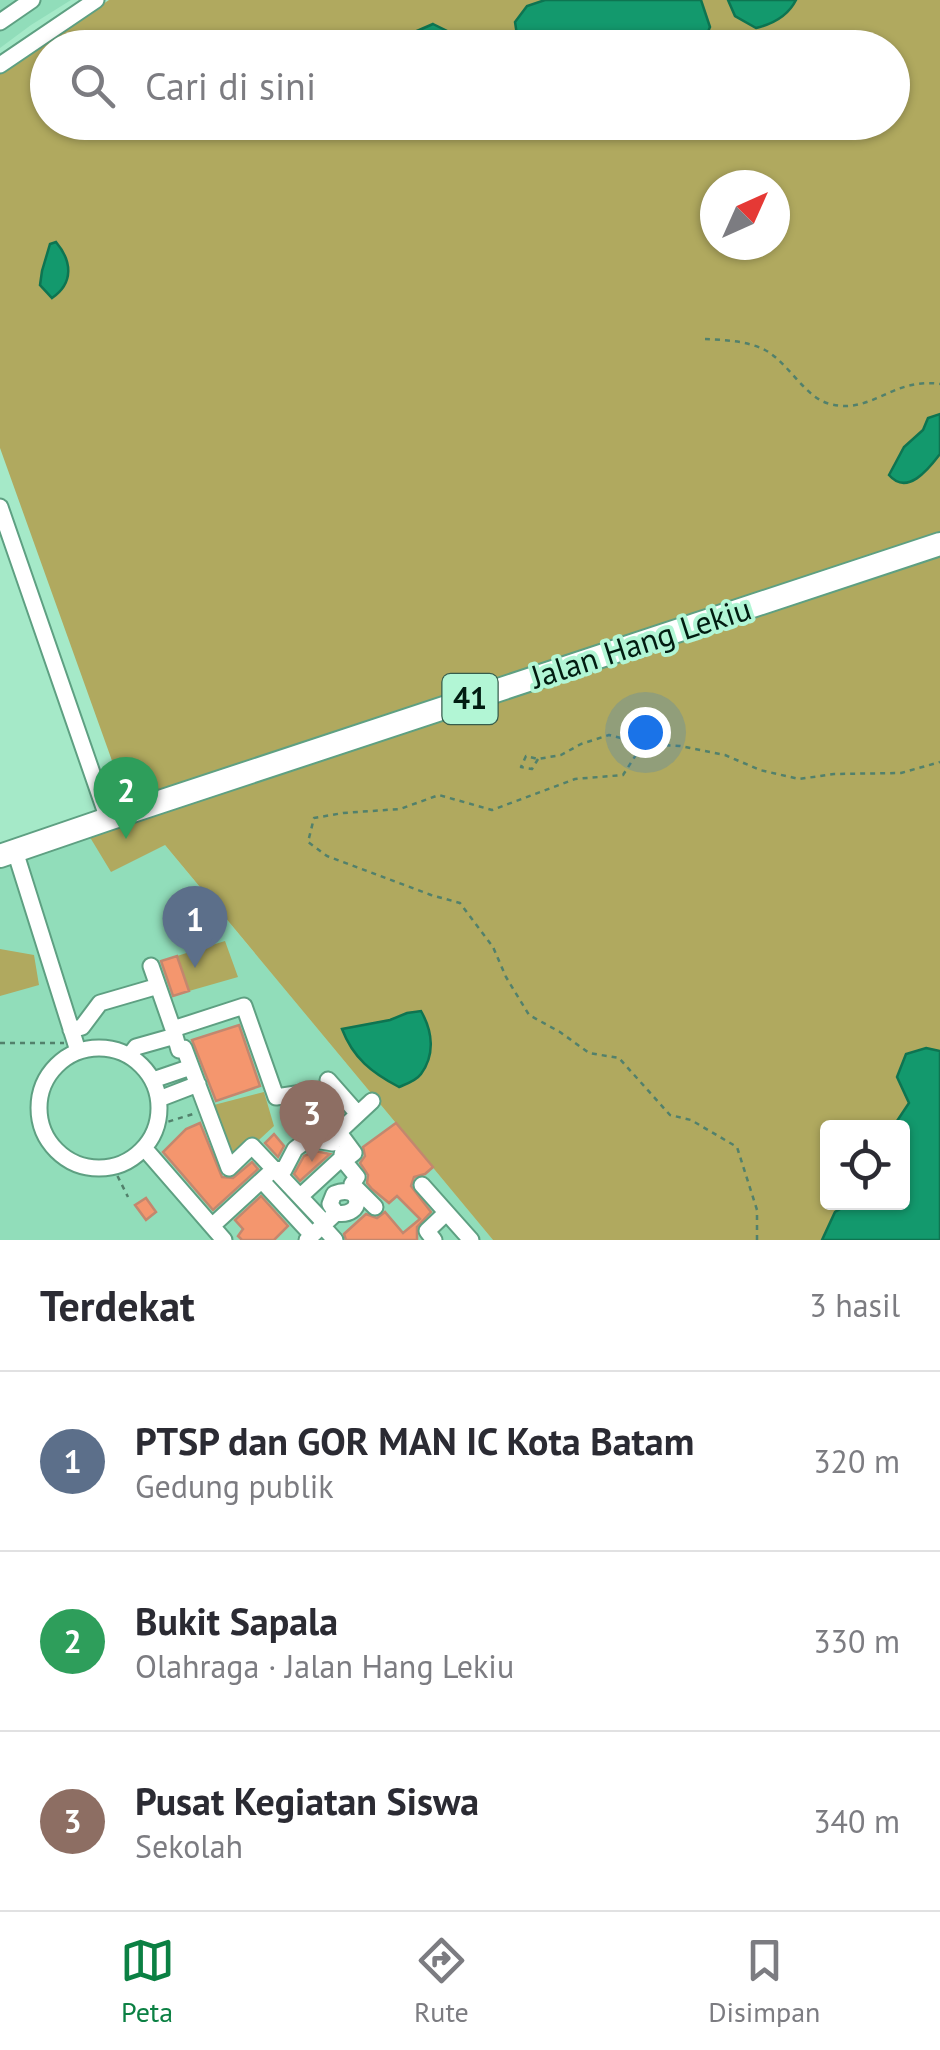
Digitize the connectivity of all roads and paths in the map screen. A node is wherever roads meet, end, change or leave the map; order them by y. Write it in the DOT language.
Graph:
graph roads {
  1 [pos="32,0"];
  2 [pos="96,0"];
  3 [pos="0,22"];
  4 [pos="51,30"];
  5 [pos="30,44"];
  6 [pos="0,64"];
  7 [pos="705,339"];
  8 [pos="940,384"];
  9 [pos="0,507"];
  10 [pos="940,544"];
  11 [pos="642,744"];
  12 [pos="538,759"];
  13 [pos="940,762"];
  14 [pos="108,818"];
  15 [pos="8,854"];
  16 [pos="151,966"];
  17 [pos="154,987"];
  18 [pos="174,1033"];
  19 [pos="75,1041"];
  20 [pos="0,1043"];
  21 [pos="130,1056"];
  22 [pos="191,1068"];
  23 [pos="153,1080"];
  24 [pos="328,1080"];
  25 [pos="198,1084"];
  26 [pos="159,1099"];
  27 [pos="372,1101"];
  28 [pos="358,1114"];
  29 [pos="209,1115"];
  30 [pos="159,1120"];
  31 [pos="337,1139"];
  32 [pos="145,1148"];
  33 [pos="113,1167"];
  34 [pos="268,1175"];
  35 [pos="322,1176"];
  36 [pos="422,1185"];
  37 [pos="305,1192"];
  38 [pos="128,1196"];
  39 [pos="375,1207"];
  40 [pos="446,1213"];
  41 [pos="212,1226"];
  42 [pos="320,1228"];
  43 [pos="224,1240"];
  44 [pos="335,1240"];
  45 [pos="434,1240"];
  46 [pos="471,1240"];
  47 [pos="757,1240"];
  1 -- 3 [label="street"];
  2 -- 4 [label="street"];
  5 -- 6 [label="street"];
  7 -- 8 [label="path"];
  9 -- 14 [label="street"];
  10 -- 14 [label="highway, Jalan Hang Lekiu / 41"];
  11 -- 12 [label="path"];
  11 -- 13 [label="path"];
  11 -- 47 [label="path"];
  14 -- 15 [label="highway, Jalan Hang Lekiu / 41"];
  15 -- 19 [label="street"];
  16 -- 18 [label="street"];
  17 -- 19 [label="street"];
  18 -- 21 [label="street"];
  18 -- 22 [label="street"];
  18 -- 31 [label="street"];
  19 -- 20 [label="path"];
  19 -- 21 [label="street"];
  19 -- 33 [label="street"];
  21 -- 23 [label="street"];
  22 -- 23 [label="street"];
  22 -- 25 [label="street"];
  23 -- 26 [label="street"];
  24 -- 28 [label="street"];
  25 -- 26 [label="street"];
  25 -- 29 [label="street"];
  26 -- 30 [label="street"];
  27 -- 28 [label="street"];
  28 -- 31 [label="street"];
  29 -- 30 [label="path"];
  29 -- 34 [label="street"];
  30 -- 32 [label="street"];
  31 -- 34 [label="street"];
  31 -- 35 [label="street"];
  31 -- 39 [label="street"];
  32 -- 33 [label="street"];
  32 -- 41 [label="street"];
  33 -- 38 [label="path"];
  34 -- 41 [label="street"];
  34 -- 42 [label="street"];
  35 -- 37 [label="street"];
  35 -- 42 [label="street"];
  36 -- 40 [label="street"];
  40 -- 45 [label="street"];
  40 -- 46 [label="street"];
  41 -- 43 [label="street"];
  42 -- 44 [label="street"];
}
